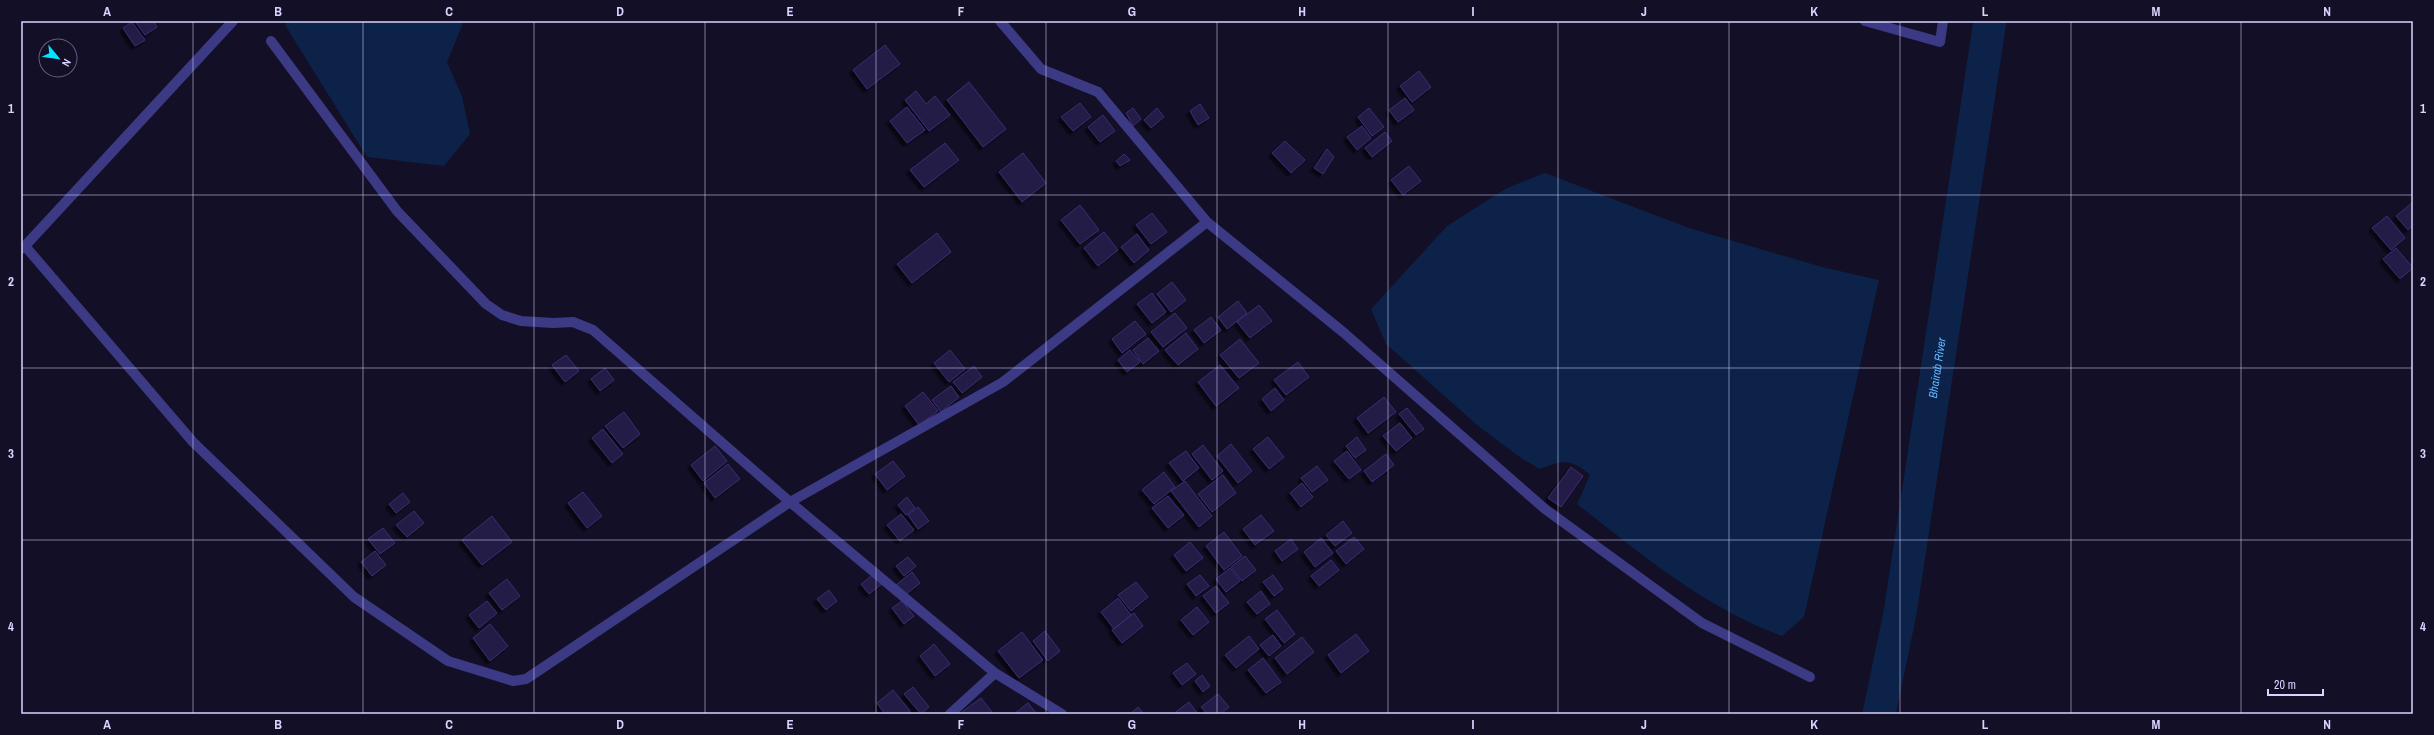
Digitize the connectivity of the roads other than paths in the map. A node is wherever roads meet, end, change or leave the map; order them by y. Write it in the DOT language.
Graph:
graph roads {
  1 [pos="234,21"];
  2 [pos="1000,21"];
  3 [pos="1865,21"];
  4 [pos="1943,21"];
  5 [pos="271,41"];
  6 [pos="1207,222"];
  7 [pos="23,248"];
  8 [pos="790,502"];
  9 [pos="995,672"];
  10 [pos="1810,677"];
  11 [pos="950,714"];
  12 [pos="1062,714"];
  1 -- 7 [label="street"];
  2 -- 6 [label="street"];
  3 -- 4 [label="street"];
  5 -- 8 [label="street"];
  6 -- 8 [label="street"];
  6 -- 10 [label="street"];
  7 -- 8 [label="street"];
  8 -- 9 [label="street"];
  9 -- 11 [label="street"];
  9 -- 12 [label="street"];
}
